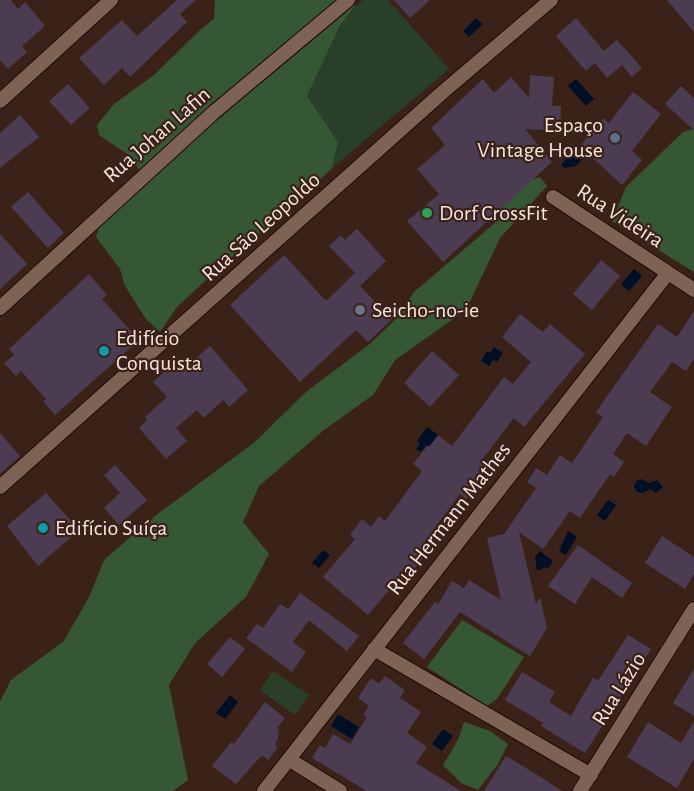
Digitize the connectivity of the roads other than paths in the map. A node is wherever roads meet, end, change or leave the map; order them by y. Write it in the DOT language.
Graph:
graph roads {
  1 [pos="111,0"];
  2 [pos="348,0"];
  3 [pos="551,0"];
  4 [pos="0,101"];
  5 [pos="553,197"];
  6 [pos="668,273"];
  7 [pos="694,290"];
  8 [pos="0,308"];
  9 [pos="0,487"];
  10 [pos="694,609"];
  11 [pos="374,649"];
  12 [pos="290,760"];
  13 [pos="591,775"];
  14 [pos="264,791"];
  15 [pos="340,791"];
  16 [pos="580,791"];
  1 -- 4 [label="street"];
  2 -- 8 [label="street, Rua Johan Lafin"];
  3 -- 9 [label="street, Rua São Leopoldo"];
  5 -- 6 [label="street, Rua Videira"];
  6 -- 7 [label="street, Rua Videira"];
  6 -- 11 [label="street, Rua Hermann Mathes"];
  10 -- 13 [label="street, Rua Lázio"];
  11 -- 12 [label="street, Rua Hermann Mathes"];
  11 -- 13 [label="street"];
  12 -- 14 [label="street, Rua Hermann Mathes"];
  12 -- 15 [label="street"];
  13 -- 16 [label="street, Rua Lázio"];
}
